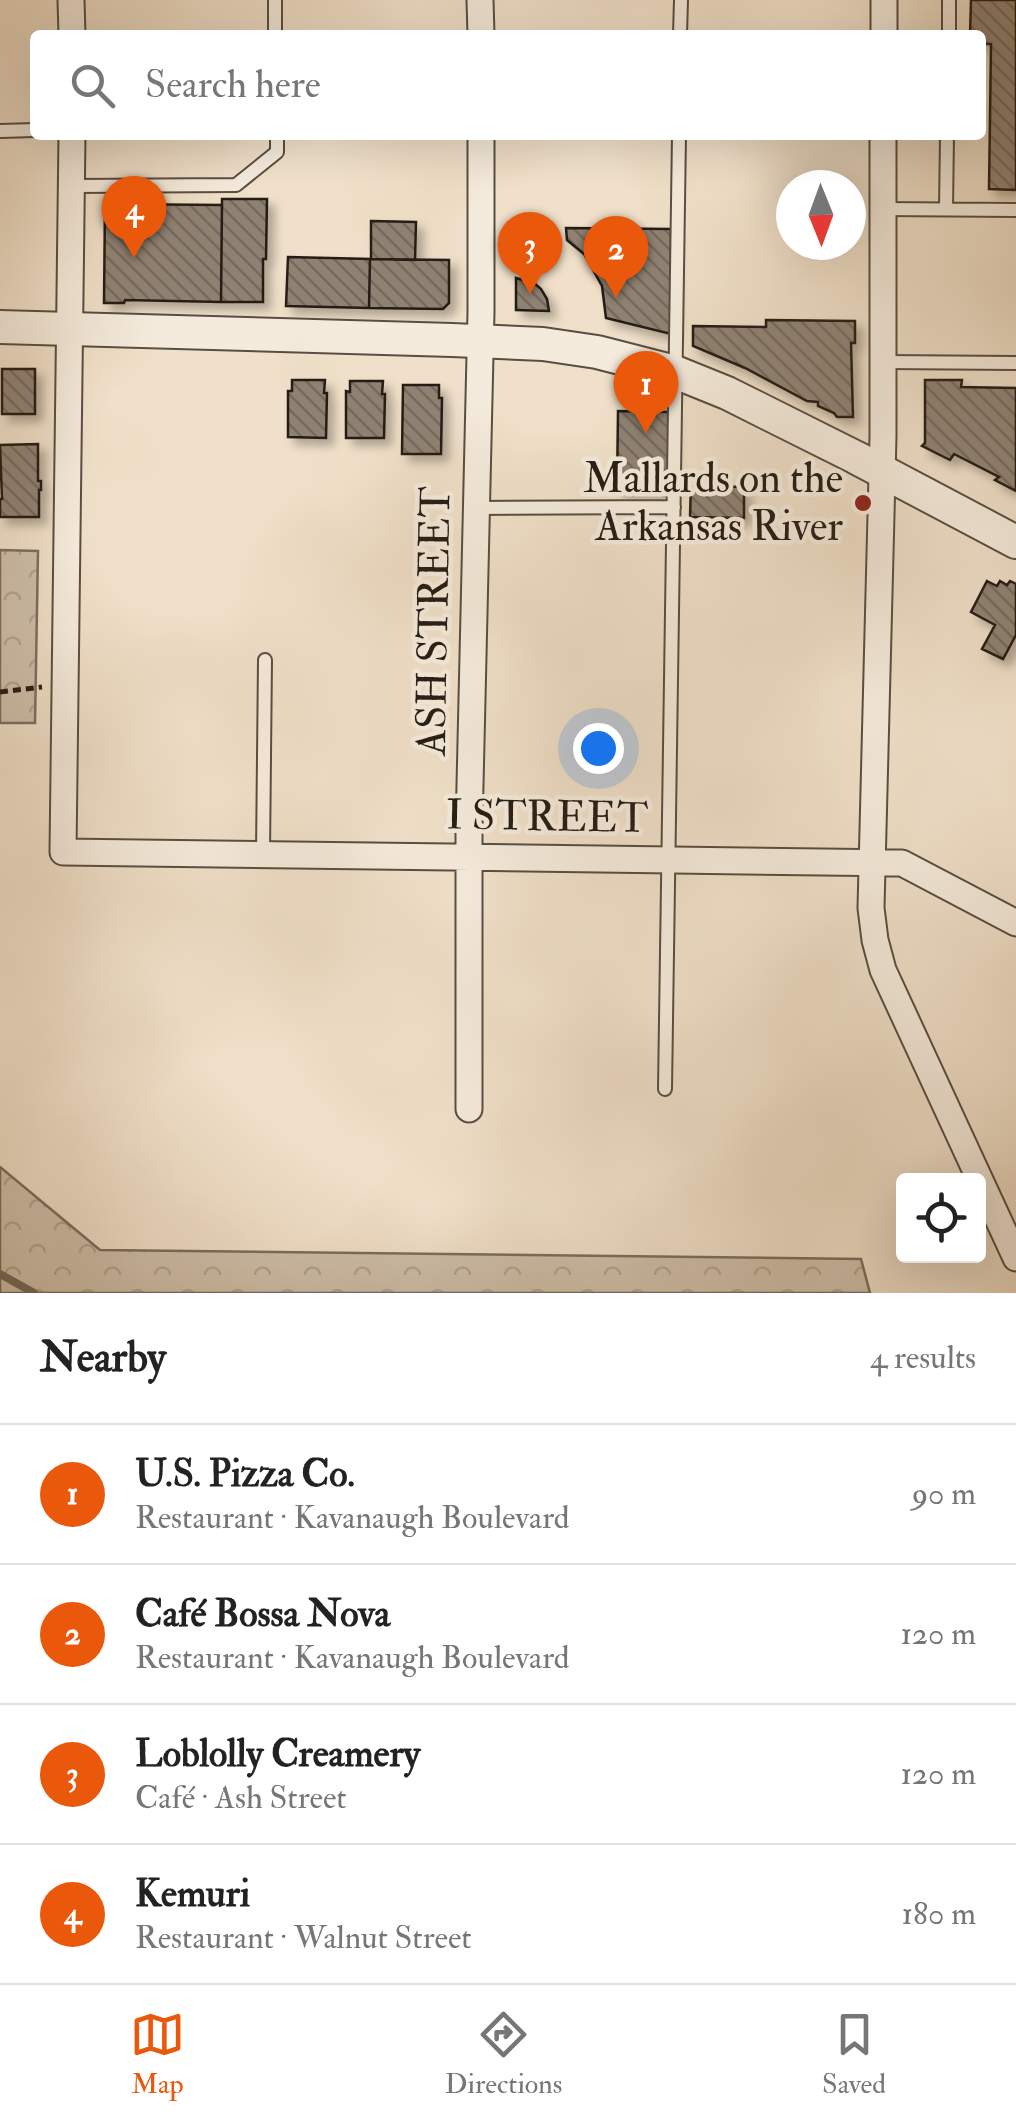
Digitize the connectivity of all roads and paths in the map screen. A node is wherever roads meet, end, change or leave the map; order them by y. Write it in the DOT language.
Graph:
graph roads {
  1 [pos="71,0"];
  2 [pos="276,0"];
  3 [pos="480,0"];
  4 [pos="681,0"];
  5 [pos="884,0"];
  6 [pos="949,0"];
  7 [pos="72,30"];
  8 [pos="276,30"];
  9 [pos="480,30"];
  10 [pos="680,30"];
  11 [pos="884,30"];
  12 [pos="949,30"];
  13 [pos="30,130"];
  14 [pos="0,131"];
  15 [pos="72,140"];
  16 [pos="277,140"];
  17 [pos="480,140"];
  18 [pos="679,140"];
  19 [pos="883,140"];
  20 [pos="947,140"];
  21 [pos="73,186"];
  22 [pos="883,208"];
  23 [pos="946,209"];
  24 [pos="1016,210"];
  25 [pos="0,327"];
  26 [pos="71,330"];
  27 [pos="480,342"];
  28 [pos="884,362"];
  29 [pos="1016,363"];
  30 [pos="676,372"];
  31 [pos="882,472"];
  32 [pos="674,507"];
  33 [pos="476,508"];
  34 [pos="1016,542"];
  35 [pos="265,660"];
  36 [pos="66,684"];
  37 [pos="0,692"];
  38 [pos="263,854"];
  39 [pos="469,856"];
  40 [pos="669,858"];
  41 [pos="872,861"];
  42 [pos="1016,922"];
  43 [pos="665,1089"];
  44 [pos="469,1109"];
  45 [pos="1016,1258"];
  1 -- 7 [label="street"];
  2 -- 8 [label="lane"];
  3 -- 9 [label="street"];
  4 -- 10 [label="lane"];
  5 -- 11 [label="street"];
  6 -- 12 [label="lane"];
  13 -- 14 [label="lane"];
  15 -- 21 [label="street"];
  16 -- 21 [label="lane"];
  17 -- 27 [label="street, ASH STREET"];
  18 -- 30 [label="lane"];
  19 -- 22 [label="street"];
  20 -- 23 [label="lane"];
  21 -- 26 [label="street"];
  22 -- 23 [label="lane"];
  22 -- 28 [label="street"];
  23 -- 24 [label="lane"];
  25 -- 26 [label="street"];
  26 -- 27 [label="street"];
  26 -- 36 [label="street"];
  27 -- 30 [label="street"];
  27 -- 33 [label="street, ASH STREET"];
  28 -- 29 [label="lane"];
  28 -- 31 [label="street"];
  30 -- 31 [label="street"];
  30 -- 32 [label="lane"];
  31 -- 34 [label="street"];
  31 -- 41 [label="street"];
  32 -- 33 [label="lane"];
  32 -- 40 [label="lane"];
  33 -- 39 [label="street, ASH STREET"];
  35 -- 38 [label="lane"];
  36 -- 37 [label="path"];
  36 -- 38 [label="street, I STREET"];
  38 -- 39 [label="street, I STREET"];
  39 -- 40 [label="street, I STREET"];
  39 -- 44 [label="street, ASH STREET"];
  40 -- 41 [label="street, I STREET"];
  40 -- 43 [label="lane"];
  41 -- 42 [label="street, I STREET"];
  41 -- 45 [label="street"];
}
